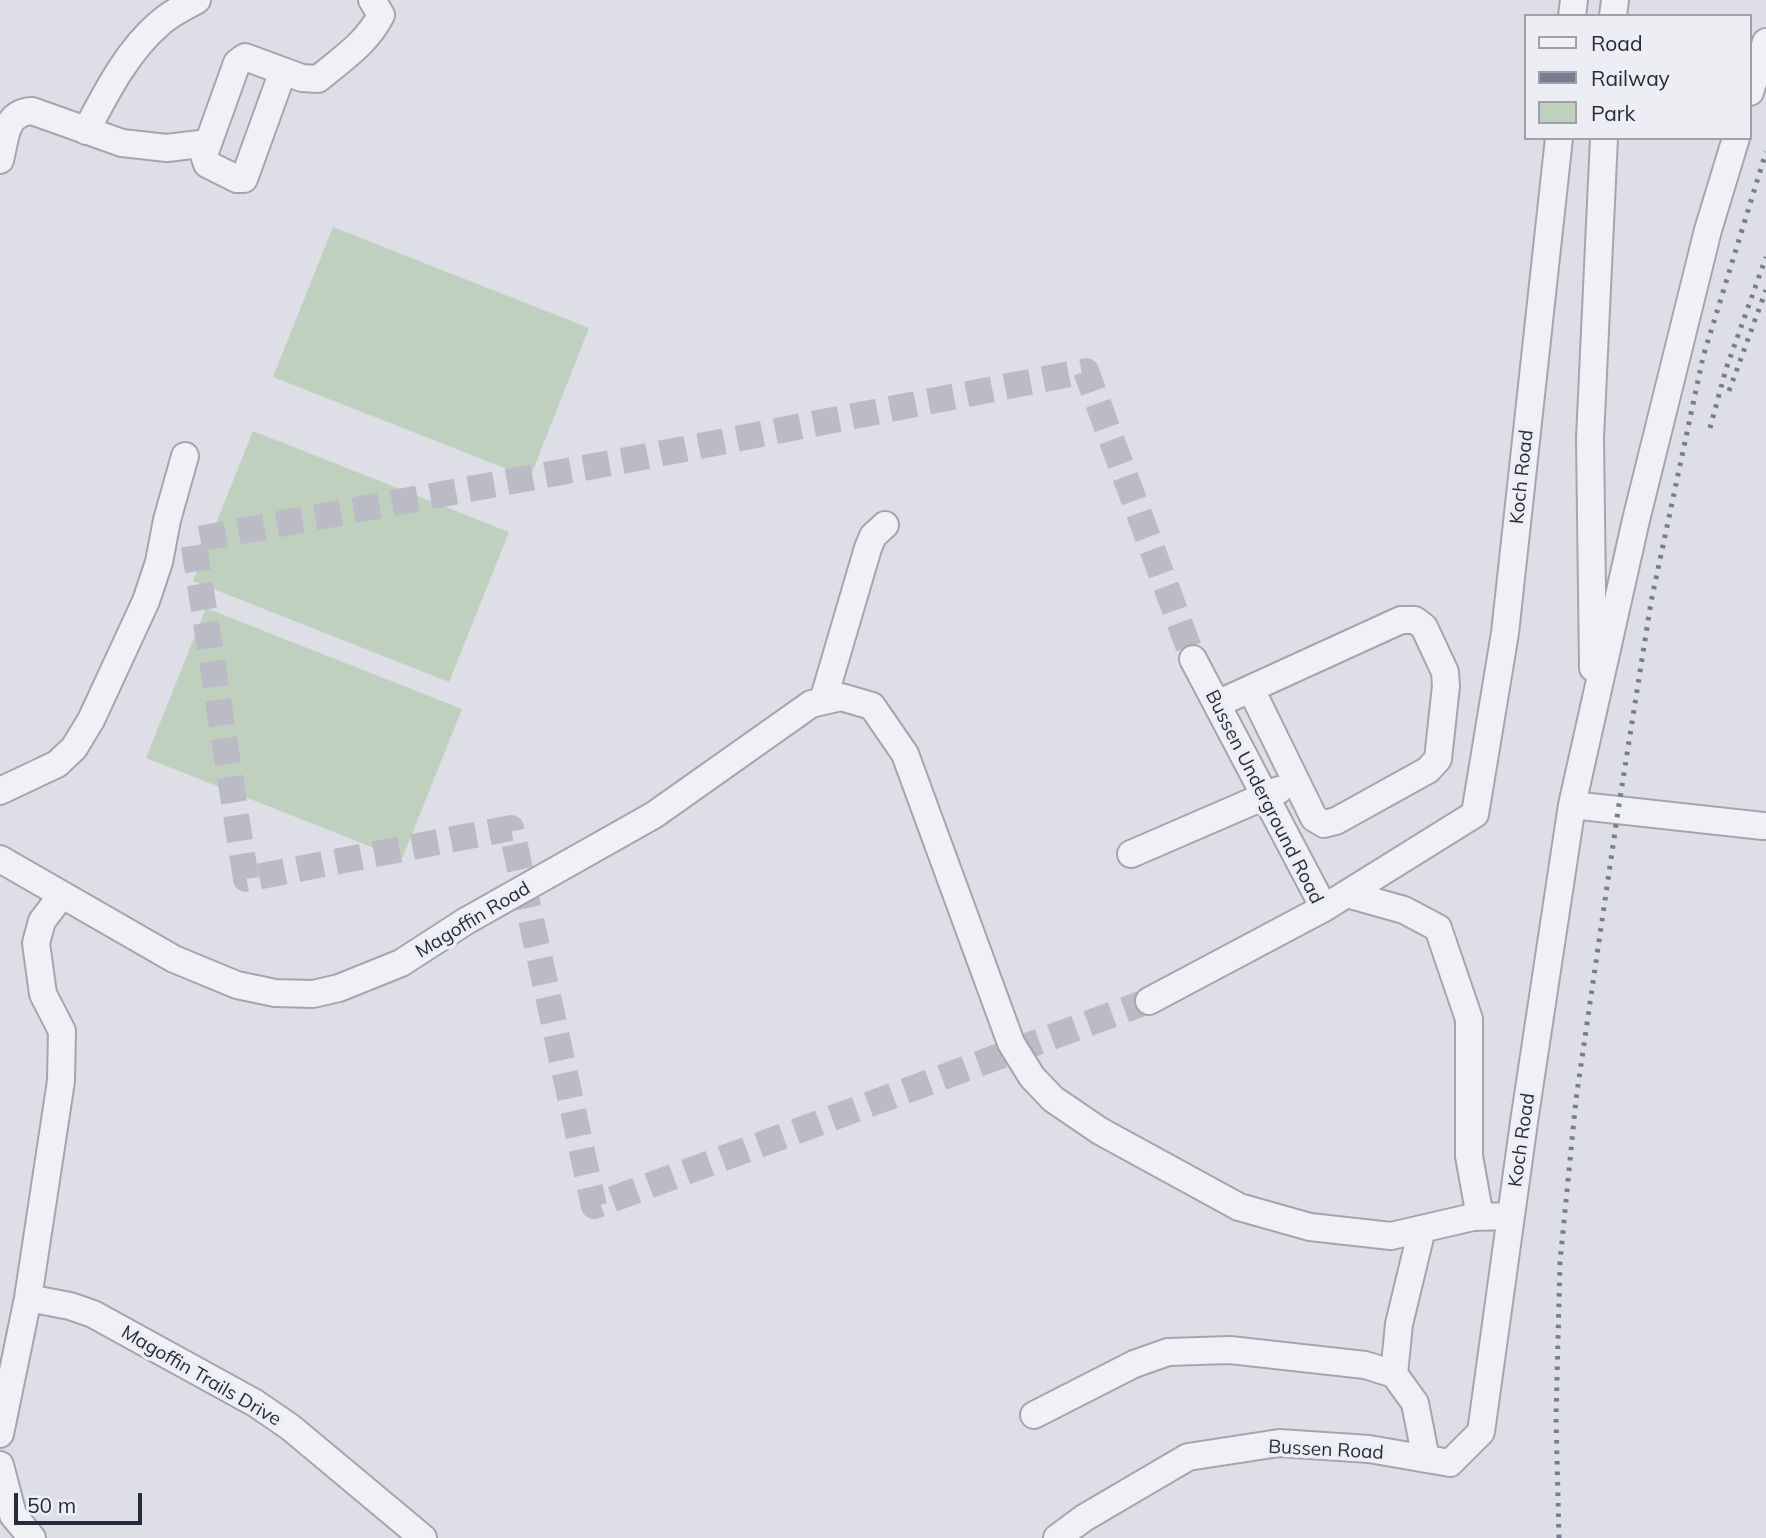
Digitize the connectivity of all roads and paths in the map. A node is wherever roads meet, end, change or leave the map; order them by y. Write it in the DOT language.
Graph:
graph roads {
  1 [pos="197,0"];
  2 [pos="377,8"];
  3 [pos="1766,43"];
  4 [pos="283,71"];
  5 [pos="1752,86"];
  6 [pos="86,131"];
  7 [pos="1559,140"];
  8 [pos="1604,140"];
  9 [pos="1735,140"];
  10 [pos="208,143"];
  11 [pos="0,160"];
  12 [pos="185,456"];
  13 [pos="886,525"];
  14 [pos="1193,659"];
  15 [pos="1251,689"];
  16 [pos="823,701"];
  17 [pos="1217,704"];
  18 [pos="1594,712"];
  19 [pos="1296,782"];
  20 [pos="0,791"];
  21 [pos="1265,798"];
  22 [pos="1573,805"];
  23 [pos="1763,826"];
  24 [pos="1131,854"];
  25 [pos="0,859"];
  26 [pos="1347,894"];
  27 [pos="61,896"];
  28 [pos="1324,908"];
  29 [pos="1149,1001"];
  30 [pos="1511,1216"];
  31 [pos="1480,1217"];
  32 [pos="1422,1228"];
  33 [pos="28,1298"];
  34 [pos="1394,1374"];
  35 [pos="1034,1415"];
  36 [pos="0,1434"];
  37 [pos="1438,1461"];
  38 [pos="0,1465"];
  39 [pos="32,1538"];
  40 [pos="424,1538"];
  41 [pos="1057,1538"];
  1 -- 6 [label="street"];
  2 -- 4 [label="street"];
  3 -- 5 [label="street"];
  4 -- 10 [label="street"];
  4 -- 10 [label="street"];
  6 -- 10 [label="street"];
  6 -- 11 [label="street"];
  7 -- 26 [label="street, Koch Road"];
  8 -- 18 [label="street"];
  9 -- 18 [label="street"];
  12 -- 20 [label="street"];
  13 -- 16 [label="street"];
  14 -- 17 [label="street, Bussen Underground Road"];
  15 -- 17 [label="street"];
  15 -- 19 [label="street"];
  15 -- 19 [label="street"];
  16 -- 27 [label="street, Magoffin Road"];
  16 -- 32 [label="street, Magoffin Road"];
  17 -- 21 [label="street, Bussen Underground Road"];
  18 -- 22 [label="street, Koch Road"];
  19 -- 21 [label="street"];
  21 -- 24 [label="street"];
  21 -- 28 [label="street, Bussen Underground Road"];
  22 -- 23 [label="street"];
  22 -- 30 [label="street, Koch Road"];
  25 -- 27 [label="street, Magoffin Road"];
  26 -- 28 [label="street"];
  26 -- 31 [label="street"];
  27 -- 33 [label="street"];
  28 -- 29 [label="street, Bussen Underground Road"];
  30 -- 31 [label="street, Magoffin Road"];
  30 -- 37 [label="street, Koch Road"];
  31 -- 32 [label="street, Magoffin Road"];
  32 -- 34 [label="street"];
  33 -- 36 [label="street"];
  33 -- 40 [label="street, Magoffin Trails Drive"];
  34 -- 35 [label="street"];
  34 -- 37 [label="street"];
  37 -- 41 [label="street, Bussen Road"];
  38 -- 39 [label="street"];
}
